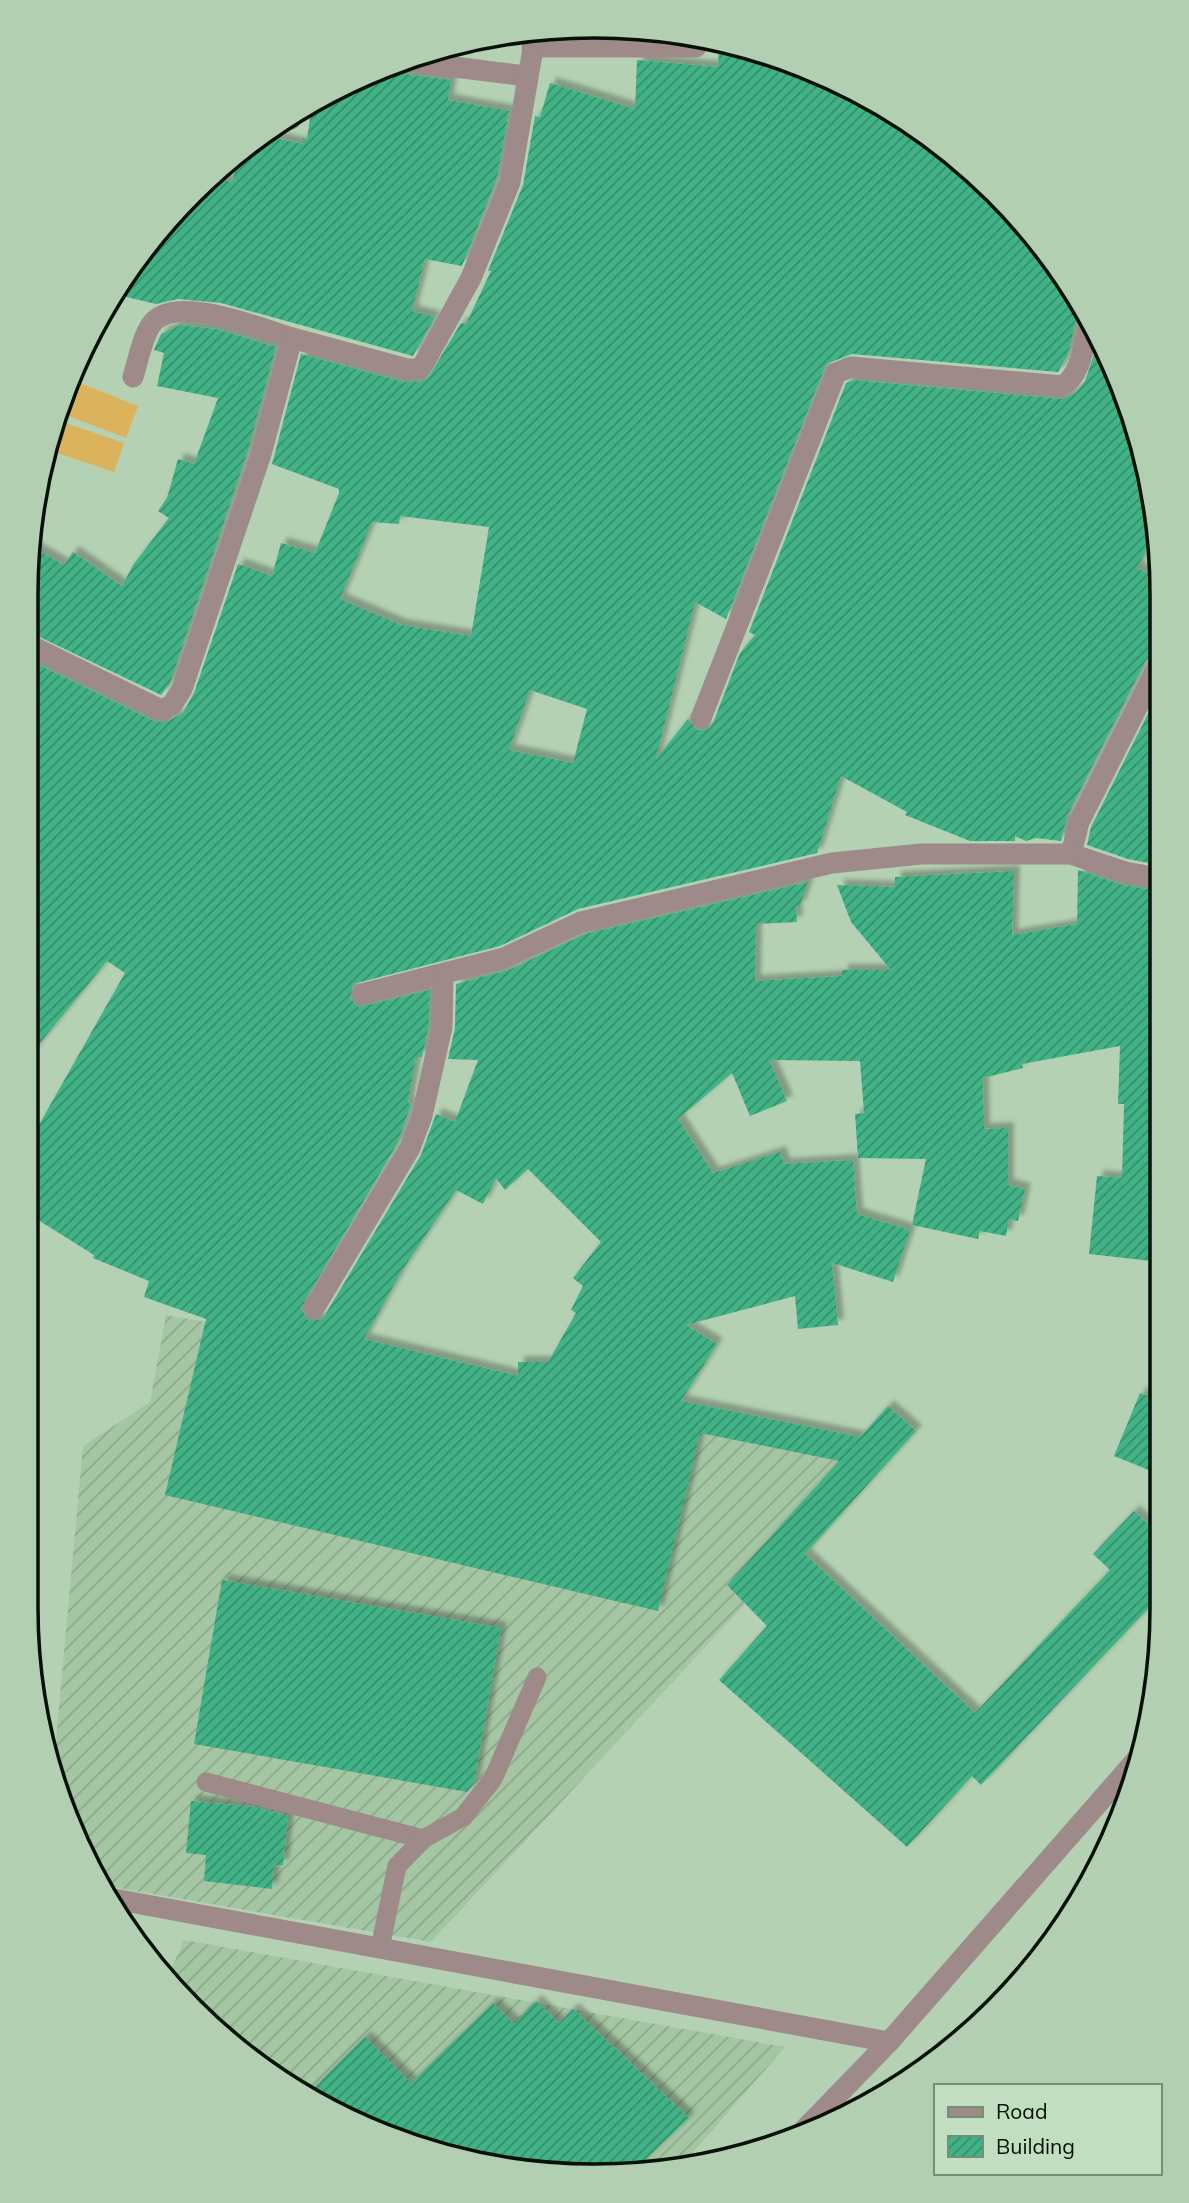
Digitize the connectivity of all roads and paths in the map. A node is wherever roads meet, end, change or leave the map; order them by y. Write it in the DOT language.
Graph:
graph roads {
  1 [pos="557,40"];
  2 [pos="533,42"];
  3 [pos="689,47"];
  4 [pos="429,64"];
  5 [pos="526,76"];
  6 [pos="1086,335"];
  7 [pos="292,338"];
  8 [pos="134,377"];
  9 [pos="38,649"];
  10 [pos="1150,682"];
  11 [pos="701,718"];
  12 [pos="1071,854"];
  13 [pos="1150,876"];
  14 [pos="443,974"];
  15 [pos="362,994"];
  16 [pos="314,1308"];
  17 [pos="537,1677"];
  18 [pos="1126,1772"];
  19 [pos="206,1782"];
  20 [pos="423,1839"];
  21 [pos="122,1900"];
  22 [pos="380,1948"];
  23 [pos="889,2042"];
  24 [pos="815,2118"];
  1 -- 3 [label="street"];
  2 -- 5 [label="street"];
  4 -- 5 [label="street"];
  5 -- 7 [label="street"];
  6 -- 11 [label="street"];
  7 -- 8 [label="street"];
  7 -- 9 [label="street"];
  10 -- 12 [label="street"];
  12 -- 13 [label="street"];
  12 -- 14 [label="street"];
  14 -- 15 [label="street"];
  14 -- 16 [label="street"];
  17 -- 20 [label="lane"];
  18 -- 23 [label="street"];
  19 -- 20 [label="lane"];
  20 -- 22 [label="lane"];
  21 -- 22 [label="street"];
  22 -- 23 [label="street"];
  23 -- 24 [label="street"];
}
